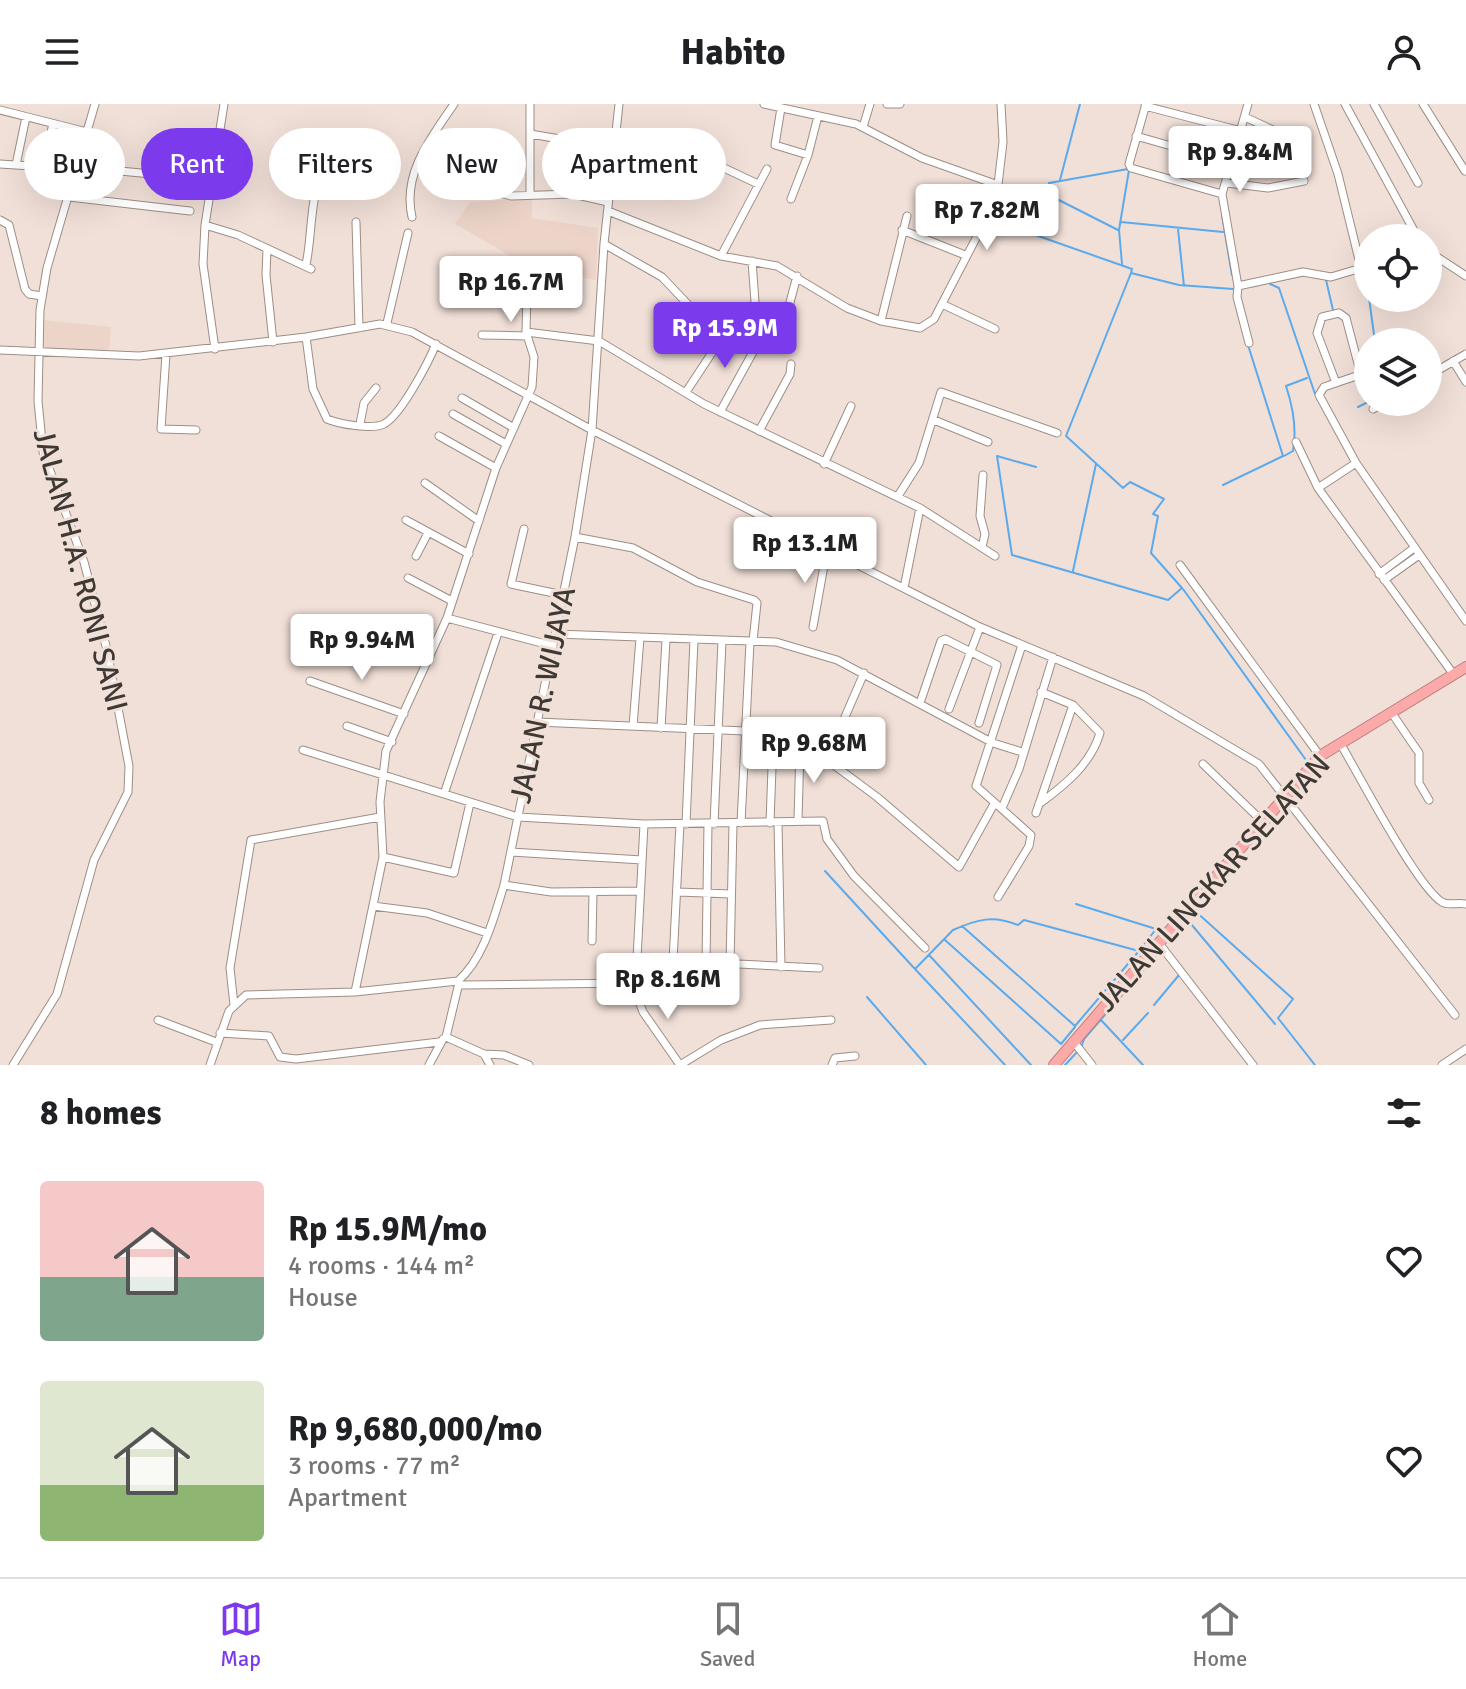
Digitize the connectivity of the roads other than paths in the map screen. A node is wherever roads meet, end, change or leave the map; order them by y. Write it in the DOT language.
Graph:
graph roads {
  1 [pos="95,104"];
  2 [pos="224,104"];
  3 [pos="454,104"];
  4 [pos="530,104"];
  5 [pos="619,104"];
  6 [pos="764,104"];
  7 [pos="870,104"];
  8 [pos="887,104"];
  9 [pos="900,104"];
  10 [pos="1001,104"];
  11 [pos="1248,104"];
  12 [pos="1314,104"];
  13 [pos="1345,104"];
  14 [pos="1374,104"];
  15 [pos="1423,104"];
  16 [pos="1145,105"];
  17 [pos="781,108"];
  18 [pos="799,108"];
  19 [pos="0,110"];
  20 [pos="818,116"];
  21 [pos="26,117"];
  22 [pos="1245,117"];
  23 [pos="53,124"];
  24 [pos="863,127"];
  25 [pos="52,128"];
  26 [pos="70,128"];
  27 [pos="88,128"];
  28 [pos="616,128"];
  29 [pos="1241,131"];
  30 [pos="530,134"];
  31 [pos="542,136"];
  32 [pos="1136,136"];
  33 [pos="1287,146"];
  34 [pos="808,155"];
  35 [pos="1231,163"];
  36 [pos="0,164"];
  37 [pos="16,165"];
  38 [pos="24,166"];
  39 [pos="726,169"];
  40 [pos="767,169"];
  41 [pos="1465,171"];
  42 [pos="1304,181"];
  43 [pos="1227,183"];
  44 [pos="1418,183"];
  45 [pos="758,184"];
  46 [pos="998,185"];
  47 [pos="526,194"];
  48 [pos="530,194"];
  49 [pos="1222,194"];
  50 [pos="791,199"];
  51 [pos="68,200"];
  52 [pos="95,200"];
  53 [pos="312,200"];
  54 [pos="609,200"];
  55 [pos="608,207"];
  56 [pos="190,211"];
  57 [pos="907,216"];
  58 [pos="412,217"];
  59 [pos="0,220"];
  60 [pos="356,222"];
  61 [pos="1410,224"];
  62 [pos="205,225"];
  63 [pos="902,230"];
  64 [pos="1354,231"];
  65 [pos="408,233"];
  66 [pos="604,244"];
  67 [pos="267,249"];
  68 [pos="965,255"];
  69 [pos="721,256"];
  70 [pos="1442,260"];
  71 [pos="752,261"];
  72 [pos="478,270"];
  73 [pos="1354,270"];
  74 [pos="797,276"];
  75 [pos="1466,276"];
  76 [pos="1238,286"];
  77 [pos="42,296"];
  78 [pos="942,304"];
  79 [pos="697,314"];
  80 [pos="881,321"];
  81 [pos="387,323"];
  82 [pos="359,328"];
  83 [pos="995,329"];
  84 [pos="527,334"];
  85 [pos="482,335"];
  86 [pos="306,337"];
  87 [pos="721,339"];
  88 [pos="599,341"];
  89 [pos="273,342"];
  90 [pos="758,343"];
  91 [pos="1249,343"];
  92 [pos="1354,343"];
  93 [pos="436,344"];
  94 [pos="215,349"];
  95 [pos="0,350"];
  96 [pos="39,350"];
  97 [pos="166,354"];
  98 [pos="1466,354"];
  99 [pos="1453,361"];
  100 [pos="791,364"];
  101 [pos="1442,368"];
  102 [pos="1354,377"];
  103 [pos="1466,382"];
  104 [pos="1336,383"];
  105 [pos="376,388"];
  106 [pos="686,392"];
  107 [pos="530,394"];
  108 [pos="462,398"];
  109 [pos="851,406"];
  110 [pos="720,412"];
  111 [pos="453,414"];
  112 [pos="934,420"];
  113 [pos="360,424"];
  114 [pos="514,428"];
  115 [pos="196,430"];
  116 [pos="592,430"];
  117 [pos="759,431"];
  118 [pos="1057,433"];
  119 [pos="439,436"];
  120 [pos="988,442"];
  121 [pos="1296,442"];
  122 [pos="506,444"];
  123 [pos="1356,463"];
  124 [pos="824,464"];
  125 [pos="496,468"];
  126 [pos="983,475"];
  127 [pos="425,483"];
  128 [pos="1318,488"];
  129 [pos="898,496"];
  130 [pos="920,508"];
  131 [pos="406,520"];
  132 [pos="479,521"];
  133 [pos="524,529"];
  134 [pos="428,533"];
  135 [pos="575,537"];
  136 [pos="982,547"];
  137 [pos="827,549"];
  138 [pos="1416,552"];
  139 [pos="469,554"];
  140 [pos="416,556"];
  141 [pos="995,556"];
  142 [pos="1180,565"];
  143 [pos="1381,577"];
  144 [pos="408,578"];
  145 [pos="904,588"];
  146 [pos="563,595"];
  147 [pos="452,601"];
  148 [pos="447,618"];
  149 [pos="352,619"];
  150 [pos="1466,621"];
  151 [pos="813,627"];
  152 [pos="980,627"];
  153 [pos="498,633"];
  154 [pos="556,634"];
  155 [pos="640,638"];
  156 [pos="666,640"];
  157 [pos="694,640"];
  158 [pos="722,641"];
  159 [pos="752,641"];
  160 [pos="1022,645"];
  161 [pos="553,646"];
  162 [pos="969,650"];
  163 [pos="430,656"];
  164 [pos="1053,657"];
  165 [pos="1466,667"];
  166 [pos="864,673"];
  167 [pos="1454,675"];
  168 [pos="310,681"];
  169 [pos="1041,692"];
  170 [pos="921,700"];
  171 [pos="1073,705"];
  172 [pos="949,709"];
  173 [pos="1391,712"];
  174 [pos="404,714"];
  175 [pos="845,717"];
  176 [pos="537,722"];
  177 [pos="979,723"];
  178 [pos="347,726"];
  179 [pos="633,726"];
  180 [pos="661,728"];
  181 [pos="689,729"];
  182 [pos="719,731"];
  183 [pos="745,731"];
  184 [pos="773,740"];
  185 [pos="392,742"];
  186 [pos="993,743"];
  187 [pos="1340,743"];
  188 [pos="800,749"];
  189 [pos="303,750"];
  190 [pos="1022,752"];
  191 [pos="1320,756"];
  192 [pos="1203,764"];
  193 [pos="383,774"];
  194 [pos="444,794"];
  195 [pos="1285,794"];
  196 [pos="1429,800"];
  197 [pos="470,803"];
  198 [pos="1039,804"];
  199 [pos="998,806"];
  200 [pos="1036,813"];
  201 [pos="380,817"];
  202 [pos="518,817"];
  203 [pos="798,820"];
  204 [pos="1262,821"];
  205 [pos="737,823"];
  206 [pos="774,823"];
  207 [pos="644,824"];
  208 [pos="683,824"];
  209 [pos="711,824"];
  210 [pos="511,852"];
  211 [pos="383,857"];
  212 [pos="642,860"];
  213 [pos="504,885"];
  214 [pos="640,891"];
  215 [pos="678,892"];
  216 [pos="593,893"];
  217 [pos="708,893"];
  218 [pos="731,894"];
  219 [pos="998,897"];
  220 [pos="1466,904"];
  221 [pos="373,906"];
  222 [pos="487,933"];
  223 [pos="592,941"];
  224 [pos="1158,942"];
  225 [pos="925,948"];
  226 [pos="637,959"];
  227 [pos="673,961"];
  228 [pos="706,964"];
  229 [pos="730,965"];
  230 [pos="781,967"];
  231 [pos="819,968"];
  232 [pos="459,983"];
  233 [pos="632,983"];
  234 [pos="355,992"];
  235 [pos="234,1005"];
  236 [pos="1455,1015"];
  237 [pos="158,1020"];
  238 [pos="831,1020"];
  239 [pos="220,1033"];
  240 [pos="442,1039"];
  241 [pos="1073,1041"];
  242 [pos="216,1042"];
  243 [pos="1466,1049"];
  244 [pos="484,1054"];
  245 [pos="336,1055"];
  246 [pos="855,1056"];
  247 [pos="295,1062"];
  248 [pos="13,1065"];
  249 [pos="210,1065"];
  250 [pos="335,1065"];
  251 [pos="429,1065"];
  252 [pos="490,1065"];
  253 [pos="529,1065"];
  254 [pos="680,1065"];
  255 [pos="832,1065"];
  256 [pos="1054,1065"];
  257 [pos="1092,1065"];
  258 [pos="1253,1065"];
  259 [pos="1442,1065"];
  1 -- 27 [label="street, JALAN H.A. RONI SANI"];
  2 -- 62 [label="street"];
  3 -- 58 [label="street"];
  4 -- 30 [label="street"];
  5 -- 28 [label="street, JALAN R. WIJAYA"];
  6 -- 17 [label="street"];
  7 -- 24 [label="street"];
  8 -- 9 [label="street"];
  10 -- 46 [label="street"];
  11 -- 22 [label="street"];
  12 -- 64 [label="street"];
  13 -- 61 [label="street"];
  14 -- 44 [label="street"];
  15 -- 41 [label="street"];
  16 -- 29 [label="street"];
  16 -- 32 [label="street"];
  17 -- 18 [label="street"];
  17 -- 34 [label="street"];
  18 -- 20 [label="street"];
  19 -- 21 [label="street"];
  20 -- 24 [label="street"];
  20 -- 34 [label="street"];
  21 -- 23 [label="street"];
  21 -- 37 [label="street"];
  22 -- 29 [label="street"];
  22 -- 33 [label="street"];
  23 -- 25 [label="street"];
  23 -- 26 [label="street"];
  24 -- 46 [label="street"];
  29 -- 35 [label="street"];
  30 -- 31 [label="street"];
  30 -- 48 [label="street"];
  32 -- 35 [label="street"];
  32 -- 49 [label="street"];
  34 -- 50 [label="street"];
  35 -- 43 [label="street"];
  36 -- 37 [label="street"];
  37 -- 38 [label="street"];
  39 -- 45 [label="street"];
  40 -- 45 [label="street"];
  42 -- 43 [label="street"];
  43 -- 49 [label="street"];
  45 -- 69 [label="street"];
  46 -- 68 [label="street"];
  47 -- 48 [label="street"];
  48 -- 55 [label="street"];
  49 -- 76 [label="street"];
  51 -- 77 [label="street, JALAN H.A. RONI SANI"];
  52 -- 56 [label="street"];
  53 -- 67 [label="street"];
  54 -- 55 [label="street, JALAN R. WIJAYA"];
  55 -- 66 [label="street, JALAN R. WIJAYA"];
  55 -- 69 [label="street"];
  57 -- 63 [label="street"];
  59 -- 77 [label="street"];
  60 -- 82 [label="street"];
  62 -- 67 [label="street"];
  62 -- 94 [label="street"];
  63 -- 68 [label="street"];
  63 -- 80 [label="street"];
  65 -- 81 [label="street"];
  66 -- 79 [label="street"];
  66 -- 88 [label="street, JALAN R. WIJAYA"];
  67 -- 89 [label="street"];
  68 -- 78 [label="street"];
  69 -- 71 [label="street"];
  70 -- 75 [label="street"];
  71 -- 74 [label="street"];
  71 -- 90 [label="street"];
  72 -- 84 [label="street"];
  73 -- 76 [label="street"];
  74 -- 80 [label="street"];
  74 -- 90 [label="street"];
  76 -- 91 [label="street"];
  77 -- 96 [label="street, JALAN H.A. RONI SANI"];
  78 -- 80 [label="street"];
  78 -- 83 [label="street"];
  81 -- 82 [label="street"];
  81 -- 93 [label="street"];
  82 -- 86 [label="street"];
  84 -- 85 [label="street"];
  84 -- 88 [label="street"];
  84 -- 107 [label="street"];
  86 -- 89 [label="street"];
  86 -- 113 [label="street"];
  87 -- 106 [label="street"];
  88 -- 106 [label="street"];
  88 -- 116 [label="street, JALAN R. WIJAYA"];
  89 -- 94 [label="street"];
  90 -- 110 [label="street"];
  92 -- 104 [label="street"];
  93 -- 107 [label="street"];
  93 -- 113 [label="street"];
  94 -- 97 [label="street"];
  95 -- 96 [label="street"];
  96 -- 97 [label="street"];
  96 -- 248 [label="street, JALAN H.A. RONI SANI"];
  97 -- 115 [label="street"];
  98 -- 99 [label="street"];
  99 -- 101 [label="street"];
  99 -- 103 [label="street"];
  100 -- 117 [label="street"];
  102 -- 104 [label="street"];
  104 -- 123 [label="street"];
  105 -- 113 [label="street"];
  106 -- 110 [label="street"];
  107 -- 114 [label="street"];
  107 -- 116 [label="street"];
  108 -- 114 [label="street"];
  109 -- 124 [label="street"];
  110 -- 117 [label="street"];
  111 -- 122 [label="street"];
  112 -- 118 [label="street"];
  112 -- 120 [label="street"];
  112 -- 129 [label="street"];
  114 -- 122 [label="street"];
  116 -- 135 [label="street, JALAN R. WIJAYA"];
  116 -- 137 [label="street"];
  117 -- 124 [label="street"];
  119 -- 125 [label="street"];
  121 -- 128 [label="street"];
  122 -- 125 [label="street"];
  123 -- 128 [label="street"];
  123 -- 138 [label="street"];
  124 -- 129 [label="street"];
  125 -- 132 [label="street"];
  126 -- 136 [label="street"];
  127 -- 132 [label="street"];
  128 -- 143 [label="street"];
  129 -- 130 [label="street"];
  130 -- 136 [label="street"];
  130 -- 145 [label="street"];
  131 -- 134 [label="street"];
  132 -- 139 [label="street"];
  133 -- 146 [label="street"];
  134 -- 139 [label="street"];
  134 -- 140 [label="street"];
  135 -- 146 [label="street, JALAN R. WIJAYA"];
  135 -- 159 [label="street"];
  136 -- 141 [label="street"];
  137 -- 145 [label="street"];
  137 -- 151 [label="street"];
  138 -- 143 [label="street"];
  138 -- 150 [label="street"];
  139 -- 147 [label="street"];
  142 -- 191 [label="street"];
  143 -- 167 [label="street"];
  144 -- 147 [label="street"];
  145 -- 152 [label="street"];
  146 -- 154 [label="street, JALAN R. WIJAYA"];
  147 -- 148 [label="street"];
  148 -- 153 [label="street"];
  148 -- 163 [label="street"];
  149 -- 163 [label="street"];
  152 -- 160 [label="street"];
  152 -- 162 [label="street"];
  153 -- 161 [label="street"];
  153 -- 194 [label="street"];
  154 -- 155 [label="street"];
  154 -- 161 [label="street, JALAN R. WIJAYA"];
  155 -- 156 [label="street"];
  155 -- 179 [label="street"];
  156 -- 157 [label="street"];
  156 -- 180 [label="street"];
  157 -- 158 [label="street"];
  157 -- 181 [label="street"];
  158 -- 159 [label="street"];
  158 -- 182 [label="street"];
  159 -- 166 [label="street"];
  159 -- 183 [label="street"];
  160 -- 164 [label="street"];
  160 -- 186 [label="street"];
  161 -- 176 [label="street, JALAN R. WIJAYA"];
  162 -- 170 [label="street"];
  162 -- 172 [label="street"];
  162 -- 177 [label="street"];
  163 -- 174 [label="street"];
  164 -- 169 [label="street"];
  164 -- 195 [label="street"];
  165 -- 167 [label="highway, JALAN LINGKAR SELATAN"];
  166 -- 175 [label="street"];
  166 -- 186 [label="street"];
  167 -- 173 [label="highway, JALAN LINGKAR SELATAN"];
  168 -- 174 [label="street"];
  169 -- 171 [label="street"];
  169 -- 190 [label="street"];
  171 -- 198 [label="street"];
  171 -- 198 [label="street"];
  173 -- 187 [label="highway, JALAN LINGKAR SELATAN"];
  173 -- 196 [label="street"];
  174 -- 185 [label="street"];
  176 -- 179 [label="street"];
  176 -- 202 [label="street, JALAN R. WIJAYA"];
  178 -- 185 [label="street"];
  179 -- 180 [label="street"];
  180 -- 181 [label="street"];
  181 -- 182 [label="street"];
  181 -- 208 [label="street"];
  182 -- 183 [label="street"];
  182 -- 209 [label="street"];
  183 -- 184 [label="street"];
  183 -- 205 [label="street"];
  184 -- 188 [label="street"];
  184 -- 206 [label="street"];
  185 -- 193 [label="street"];
  186 -- 190 [label="street"];
  186 -- 199 [label="street"];
  187 -- 191 [label="highway, JALAN LINGKAR SELATAN"];
  187 -- 220 [label="street"];
  188 -- 199 [label="street"];
  188 -- 203 [label="street"];
  189 -- 193 [label="street"];
  190 -- 199 [label="street"];
  191 -- 195 [label="highway, JALAN LINGKAR SELATAN"];
  192 -- 204 [label="street"];
  193 -- 194 [label="street"];
  193 -- 201 [label="street"];
  194 -- 197 [label="street"];
  195 -- 204 [label="highway, JALAN LINGKAR SELATAN"];
  195 -- 236 [label="street"];
  197 -- 202 [label="street"];
  197 -- 211 [label="street"];
  198 -- 200 [label="street"];
  199 -- 219 [label="street"];
  201 -- 211 [label="street"];
  201 -- 235 [label="street"];
  202 -- 207 [label="street"];
  202 -- 210 [label="street, JALAN R. WIJAYA"];
  203 -- 206 [label="street"];
  203 -- 225 [label="street"];
  204 -- 224 [label="highway, JALAN LINGKAR SELATAN"];
  205 -- 206 [label="street"];
  205 -- 209 [label="street"];
  205 -- 218 [label="street"];
  206 -- 230 [label="street"];
  207 -- 208 [label="street"];
  207 -- 212 [label="street"];
  208 -- 209 [label="street"];
  208 -- 215 [label="street"];
  209 -- 217 [label="street"];
  210 -- 212 [label="street"];
  210 -- 213 [label="street, JALAN R. WIJAYA"];
  211 -- 221 [label="street"];
  212 -- 214 [label="street"];
  213 -- 216 [label="street"];
  213 -- 222 [label="street, JALAN R. WIJAYA"];
  214 -- 216 [label="street"];
  214 -- 226 [label="street"];
  215 -- 217 [label="street"];
  215 -- 227 [label="street"];
  216 -- 223 [label="street"];
  217 -- 218 [label="street"];
  217 -- 228 [label="street"];
  218 -- 229 [label="street"];
  221 -- 222 [label="street"];
  221 -- 234 [label="street"];
  222 -- 232 [label="street, JALAN R. WIJAYA"];
  224 -- 241 [label="highway, JALAN LINGKAR SELATAN"];
  224 -- 258 [label="street"];
  226 -- 227 [label="street"];
  226 -- 233 [label="street"];
  227 -- 228 [label="street"];
  228 -- 229 [label="street"];
  229 -- 230 [label="street"];
  230 -- 231 [label="street"];
  232 -- 233 [label="street"];
  232 -- 234 [label="street"];
  232 -- 240 [label="street, JALAN R. WIJAYA"];
  233 -- 254 [label="street"];
  234 -- 235 [label="street"];
  235 -- 239 [label="street"];
  237 -- 242 [label="street"];
  238 -- 254 [label="street"];
  239 -- 242 [label="street"];
  239 -- 247 [label="street"];
  240 -- 244 [label="street"];
  240 -- 245 [label="street"];
  240 -- 251 [label="street, JALAN R. WIJAYA"];
  241 -- 256 [label="highway, JALAN LINGKAR SELATAN"];
  241 -- 257 [label="street"];
  242 -- 249 [label="street"];
  243 -- 259 [label="street"];
  244 -- 252 [label="street"];
  244 -- 253 [label="street"];
  245 -- 247 [label="street"];
  245 -- 250 [label="street"];
  246 -- 255 [label="street"];
}
